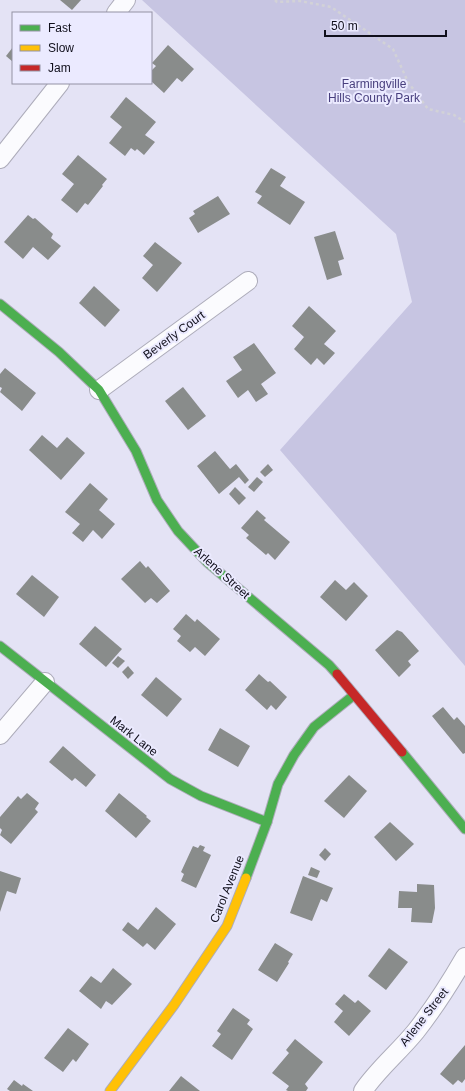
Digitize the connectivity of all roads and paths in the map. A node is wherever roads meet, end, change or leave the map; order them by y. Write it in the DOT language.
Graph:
graph roads {
  1 [pos="126,0"];
  2 [pos="275,0"];
  3 [pos="117,12"];
  4 [pos="59,84"];
  5 [pos="465,122"];
  6 [pos="0,159"];
  7 [pos="248,281"];
  8 [pos="0,304"];
  9 [pos="99,390"];
  10 [pos="0,646"];
  11 [pos="45,682"];
  12 [pos="354,695"];
  13 [pos="0,735"];
  14 [pos="267,822"];
  15 [pos="465,829"];
  16 [pos="465,957"];
  17 [pos="110,1091"];
  18 [pos="363,1091"];
  1 -- 3 [label="street"];
  2 -- 5 [label="path"];
  4 -- 6 [label="street"];
  7 -- 9 [label="street, Beverly Court"];
  8 -- 9 [label="street, Arlene Street"];
  9 -- 12 [label="street, Arlene Street"];
  10 -- 11 [label="street, Mark Lane"];
  11 -- 13 [label="street"];
  11 -- 14 [label="street, Mark Lane"];
  12 -- 14 [label="street, Carol Avenue"];
  12 -- 15 [label="street, Arlene Street"];
  14 -- 17 [label="street, Carol Avenue"];
  16 -- 18 [label="street, Arlene Street"];
}
